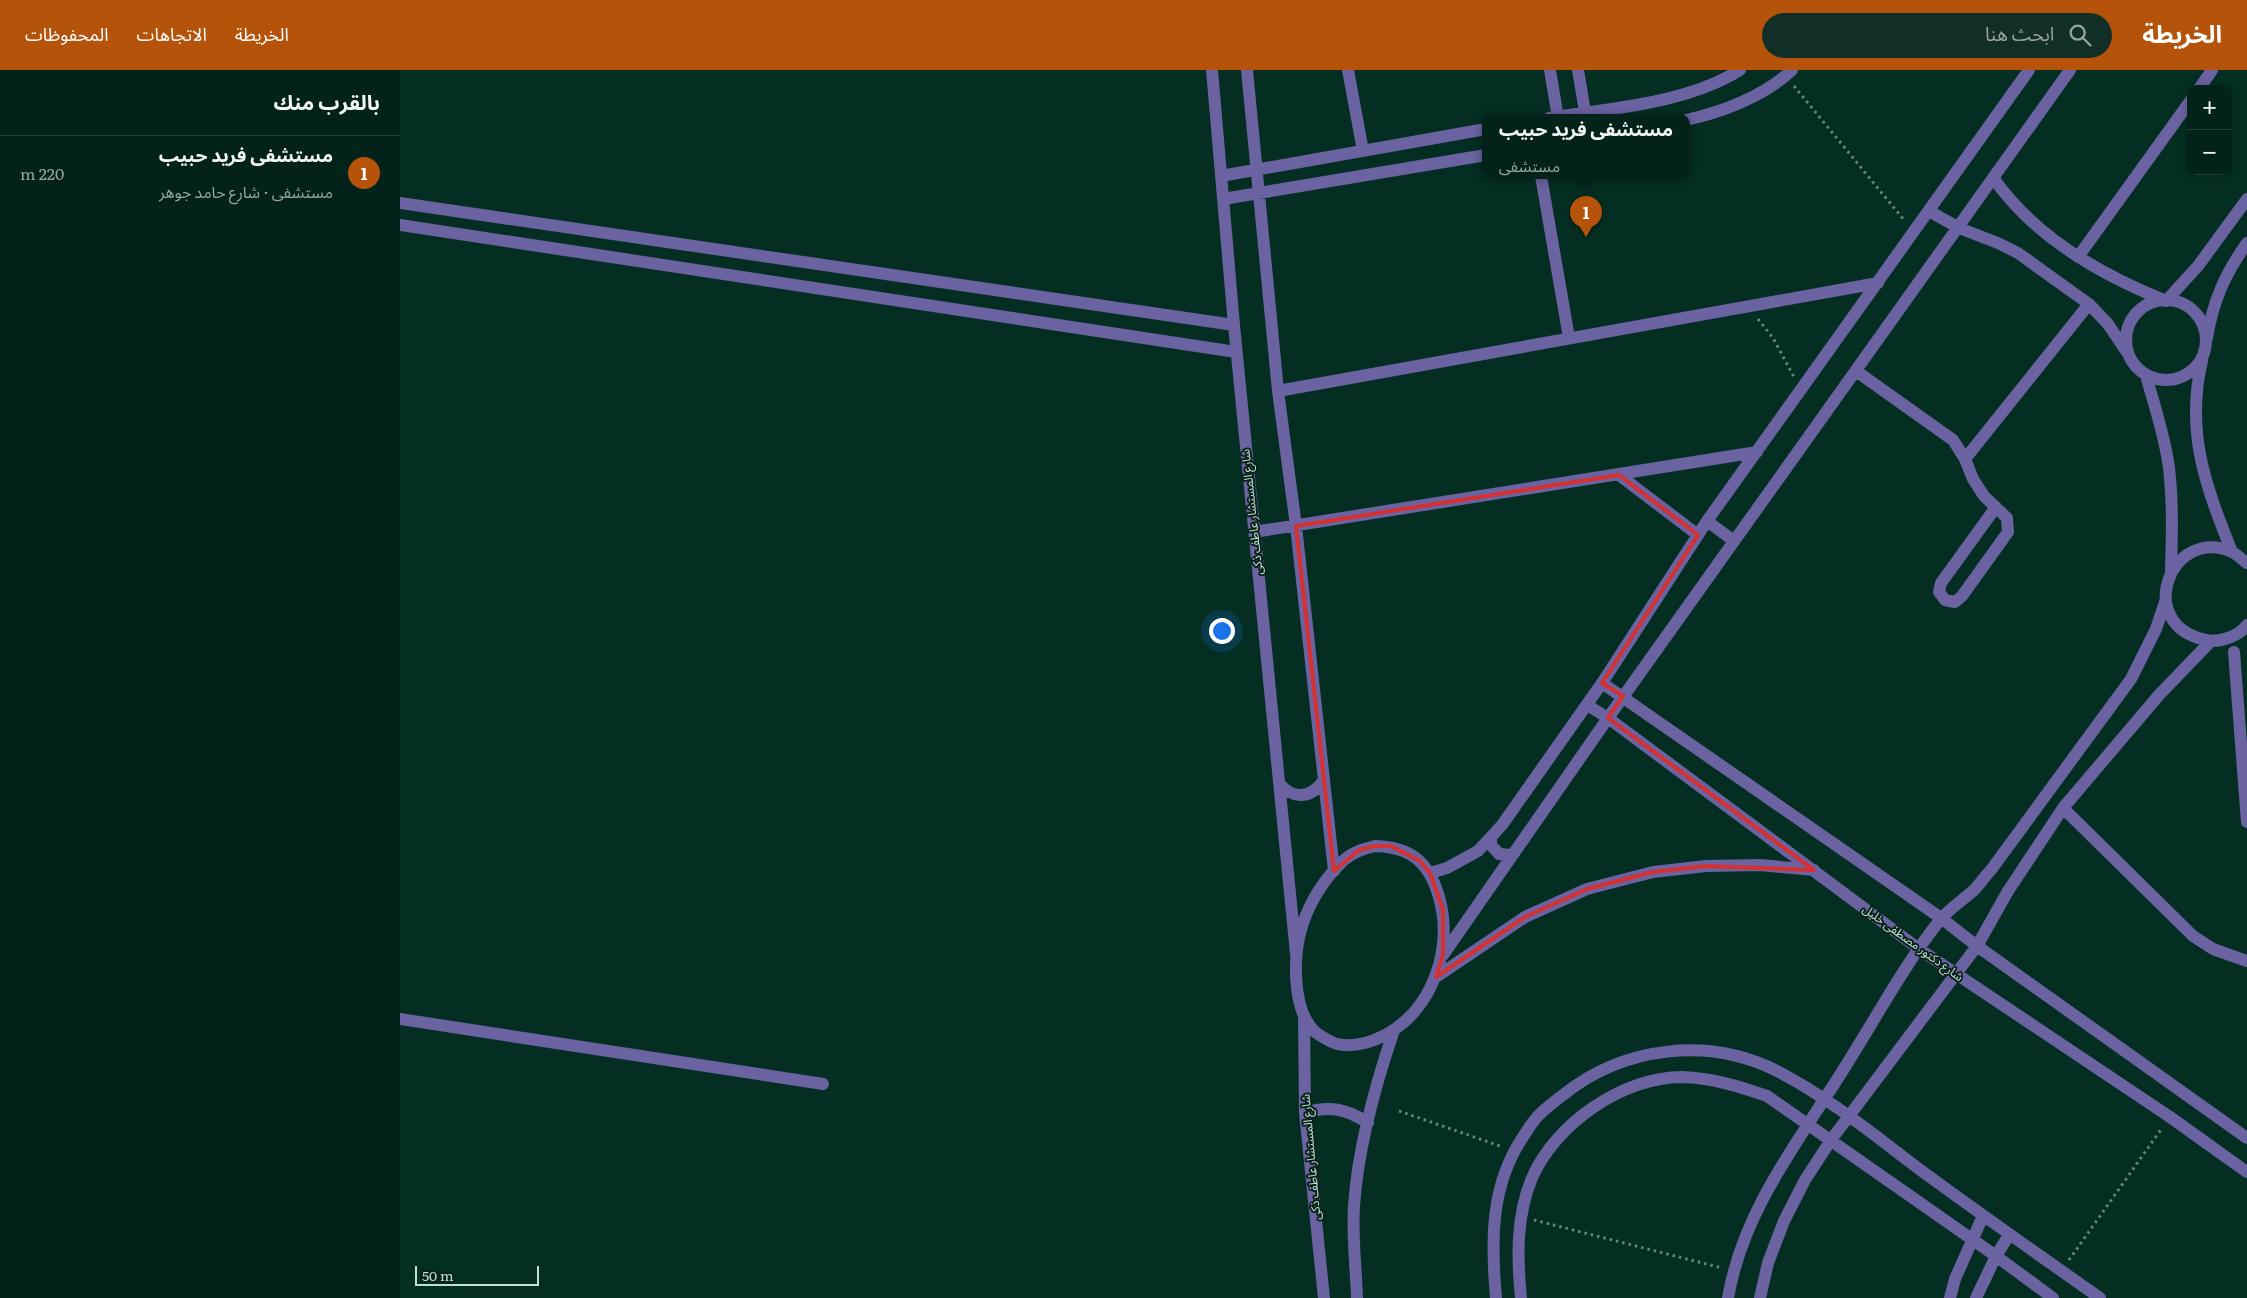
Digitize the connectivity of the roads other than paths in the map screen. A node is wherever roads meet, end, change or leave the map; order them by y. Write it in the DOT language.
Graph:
graph roads {
  1 [pos="1212,70"];
  2 [pos="1247,70"];
  3 [pos="1348,70"];
  4 [pos="1550,70"];
  5 [pos="1578,70"];
  6 [pos="1740,70"];
  7 [pos="2029,70"];
  8 [pos="2070,70"];
  9 [pos="2212,70"];
  10 [pos="1789,73"];
  11 [pos="2202,85"];
  12 [pos="2187,106"];
  13 [pos="1555,114"];
  14 [pos="1585,114"];
  15 [pos="1590,114"];
  16 [pos="1690,119"];
  17 [pos="1482,130"];
  18 [pos="1363,151"];
  19 [pos="1482,156"];
  20 [pos="1255,170"];
  21 [pos="1221,176"];
  22 [pos="1542,179"];
  23 [pos="1994,179"];
  24 [pos="1258,193"];
  25 [pos="1223,200"];
  26 [pos="2246,202"];
  27 [pos="400,203"];
  28 [pos="1929,211"];
  29 [pos="400,225"];
  30 [pos="1959,228"];
  31 [pos="2247,243"];
  32 [pos="2078,257"];
  33 [pos="1878,283"];
  34 [pos="2165,301"];
  35 [pos="2089,304"];
  36 [pos="1234,325"];
  37 [pos="1569,338"];
  38 [pos="2205,349"];
  39 [pos="1236,352"];
  40 [pos="2128,353"];
  41 [pos="1856,371"];
  42 [pos="2146,375"];
  43 [pos="1278,391"];
  44 [pos="1757,452"];
  45 [pos="1965,459"];
  46 [pos="1619,475"];
  47 [pos="1996,507"];
  48 [pos="1707,521"];
  49 [pos="1296,526"];
  50 [pos="1254,532"];
  51 [pos="1698,535"];
  52 [pos="1734,541"];
  53 [pos="2232,552"];
  54 [pos="2247,563"];
  55 [pos="2171,571"];
  56 [pos="2166,602"];
  57 [pos="2247,625"];
  58 [pos="2213,641"];
  59 [pos="2234,652"];
  60 [pos="2247,659"];
  61 [pos="1602,683"];
  62 [pos="1623,696"];
  63 [pos="1586,705"];
  64 [pos="1608,718"];
  65 [pos="1324,780"];
  66 [pos="1279,783"];
  67 [pos="2063,808"];
  68 [pos="2247,822"];
  69 [pos="1491,839"];
  70 [pos="1511,855"];
  71 [pos="1814,870"];
  72 [pos="1334,871"];
  73 [pos="1430,873"];
  74 [pos="1941,918"];
  75 [pos="1977,946"];
  76 [pos="1919,949"];
  77 [pos="1296,954"];
  78 [pos="1443,955"];
  79 [pos="2247,961"];
  80 [pos="1956,974"];
  81 [pos="1436,977"];
  82 [pos="1304,1016"];
  83 [pos="400,1019"];
  84 [pos="1394,1030"];
  85 [pos="823,1084"];
  86 [pos="1825,1100"];
  87 [pos="1306,1113"];
  88 [pos="1849,1117"];
  89 [pos="1368,1123"];
  90 [pos="1808,1124"];
  91 [pos="2247,1138"];
  92 [pos="1831,1140"];
  93 [pos="2247,1172"];
  94 [pos="1983,1216"];
  95 [pos="2009,1235"];
  96 [pos="1972,1239"];
  97 [pos="1996,1256"];
  98 [pos="1324,1298"];
  99 [pos="1357,1298"];
  100 [pos="1496,1298"];
  101 [pos="1521,1298"];
  102 [pos="1728,1298"];
  103 [pos="1760,1298"];
  104 [pos="1950,1298"];
  105 [pos="1976,1298"];
  106 [pos="2053,1298"];
  107 [pos="2100,1298"];
  1 -- 21 [label="street, شارع المستشار عاطف ذكى"];
  2 -- 20 [label="street"];
  3 -- 18 [label="street"];
  4 -- 13 [label="street"];
  5 -- 14 [label="street"];
  6 -- 15 [label="street"];
  7 -- 28 [label="street"];
  8 -- 23 [label="street"];
  9 -- 11 [label="street"];
  10 -- 16 [label="street"];
  12 -- 32 [label="street"];
  17 -- 18 [label="street"];
  18 -- 20 [label="street"];
  19 -- 24 [label="street"];
  20 -- 21 [label="street"];
  20 -- 24 [label="street"];
  21 -- 25 [label="street, شارع المستشار عاطف ذكى"];
  22 -- 37 [label="street"];
  23 -- 30 [label="street"];
  23 -- 32 [label="street"];
  24 -- 25 [label="street"];
  24 -- 43 [label="street"];
  25 -- 36 [label="street, شارع المستشار عاطف ذكى"];
  26 -- 34 [label="street"];
  27 -- 36 [label="street"];
  28 -- 30 [label="street"];
  28 -- 33 [label="street"];
  29 -- 39 [label="street"];
  30 -- 35 [label="street"];
  30 -- 41 [label="street"];
  31 -- 38 [label="street"];
  32 -- 34 [label="street"];
  33 -- 37 [label="street"];
  33 -- 44 [label="street"];
  34 -- 38 [label="street"];
  34 -- 40 [label="street"];
  35 -- 40 [label="street"];
  35 -- 45 [label="street"];
  36 -- 39 [label="street, شارع المستشار عاطف ذكى"];
  37 -- 43 [label="street"];
  38 -- 42 [label="street"];
  38 -- 53 [label="street"];
  39 -- 50 [label="street, شارع المستشار عاطف ذكى"];
  40 -- 42 [label="street"];
  41 -- 45 [label="street"];
  41 -- 52 [label="street"];
  42 -- 55 [label="street"];
  43 -- 49 [label="street"];
  44 -- 46 [label="street"];
  44 -- 48 [label="street"];
  45 -- 47 [label="street"];
  46 -- 49 [label="street"];
  46 -- 51 [label="street"];
  47 -- 47 [label="street"];
  48 -- 51 [label="street"];
  48 -- 52 [label="street"];
  49 -- 50 [label="street"];
  49 -- 65 [label="street"];
  50 -- 66 [label="street, شارع المستشار عاطف ذكى"];
  51 -- 61 [label="street"];
  52 -- 62 [label="street"];
  53 -- 54 [label="street"];
  53 -- 55 [label="street"];
  55 -- 56 [label="street"];
  56 -- 58 [label="street"];
  56 -- 74 [label="street"];
  57 -- 58 [label="street"];
  58 -- 59 [label="street"];
  58 -- 67 [label="street"];
  59 -- 60 [label="street"];
  59 -- 68 [label="street"];
  61 -- 62 [label="street"];
  61 -- 63 [label="street"];
  62 -- 64 [label="street"];
  62 -- 74 [label="street"];
  63 -- 64 [label="street, شارع دكتور مصطفى خليل"];
  63 -- 69 [label="street"];
  64 -- 70 [label="street"];
  64 -- 71 [label="street, شارع دكتور مصطفى خليل"];
  65 -- 66 [label="street"];
  65 -- 72 [label="street"];
  66 -- 77 [label="street, شارع المستشار عاطف ذكى"];
  67 -- 75 [label="street"];
  67 -- 79 [label="street"];
  69 -- 70 [label="street"];
  69 -- 73 [label="street"];
  70 -- 78 [label="street"];
  71 -- 76 [label="street, شارع دكتور مصطفى خليل"];
  71 -- 81 [label="street"];
  72 -- 73 [label="street"];
  72 -- 77 [label="street"];
  73 -- 78 [label="street"];
  74 -- 75 [label="street"];
  74 -- 76 [label="street"];
  75 -- 80 [label="street"];
  75 -- 91 [label="street"];
  76 -- 80 [label="street, شارع دكتور مصطفى خليل"];
  76 -- 86 [label="street"];
  77 -- 82 [label="street"];
  78 -- 81 [label="street"];
  80 -- 88 [label="street"];
  80 -- 93 [label="street, شارع دكتور مصطفى خليل"];
  81 -- 84 [label="street"];
  82 -- 84 [label="street"];
  82 -- 87 [label="street, شارع المستشار عاطف ذكى"];
  83 -- 85 [label="street"];
  84 -- 89 [label="street"];
  86 -- 88 [label="street"];
  86 -- 90 [label="street"];
  86 -- 100 [label="street"];
  87 -- 89 [label="street"];
  87 -- 98 [label="street, شارع المستشار عاطف ذكى"];
  88 -- 92 [label="street"];
  88 -- 94 [label="street"];
  89 -- 99 [label="street"];
  90 -- 92 [label="street"];
  90 -- 101 [label="street"];
  90 -- 102 [label="street"];
  92 -- 96 [label="street"];
  92 -- 103 [label="street"];
  94 -- 95 [label="street"];
  94 -- 96 [label="street"];
  95 -- 97 [label="street"];
  95 -- 107 [label="street"];
  96 -- 97 [label="street"];
  96 -- 104 [label="street"];
  97 -- 105 [label="street"];
  97 -- 106 [label="street"];
}
